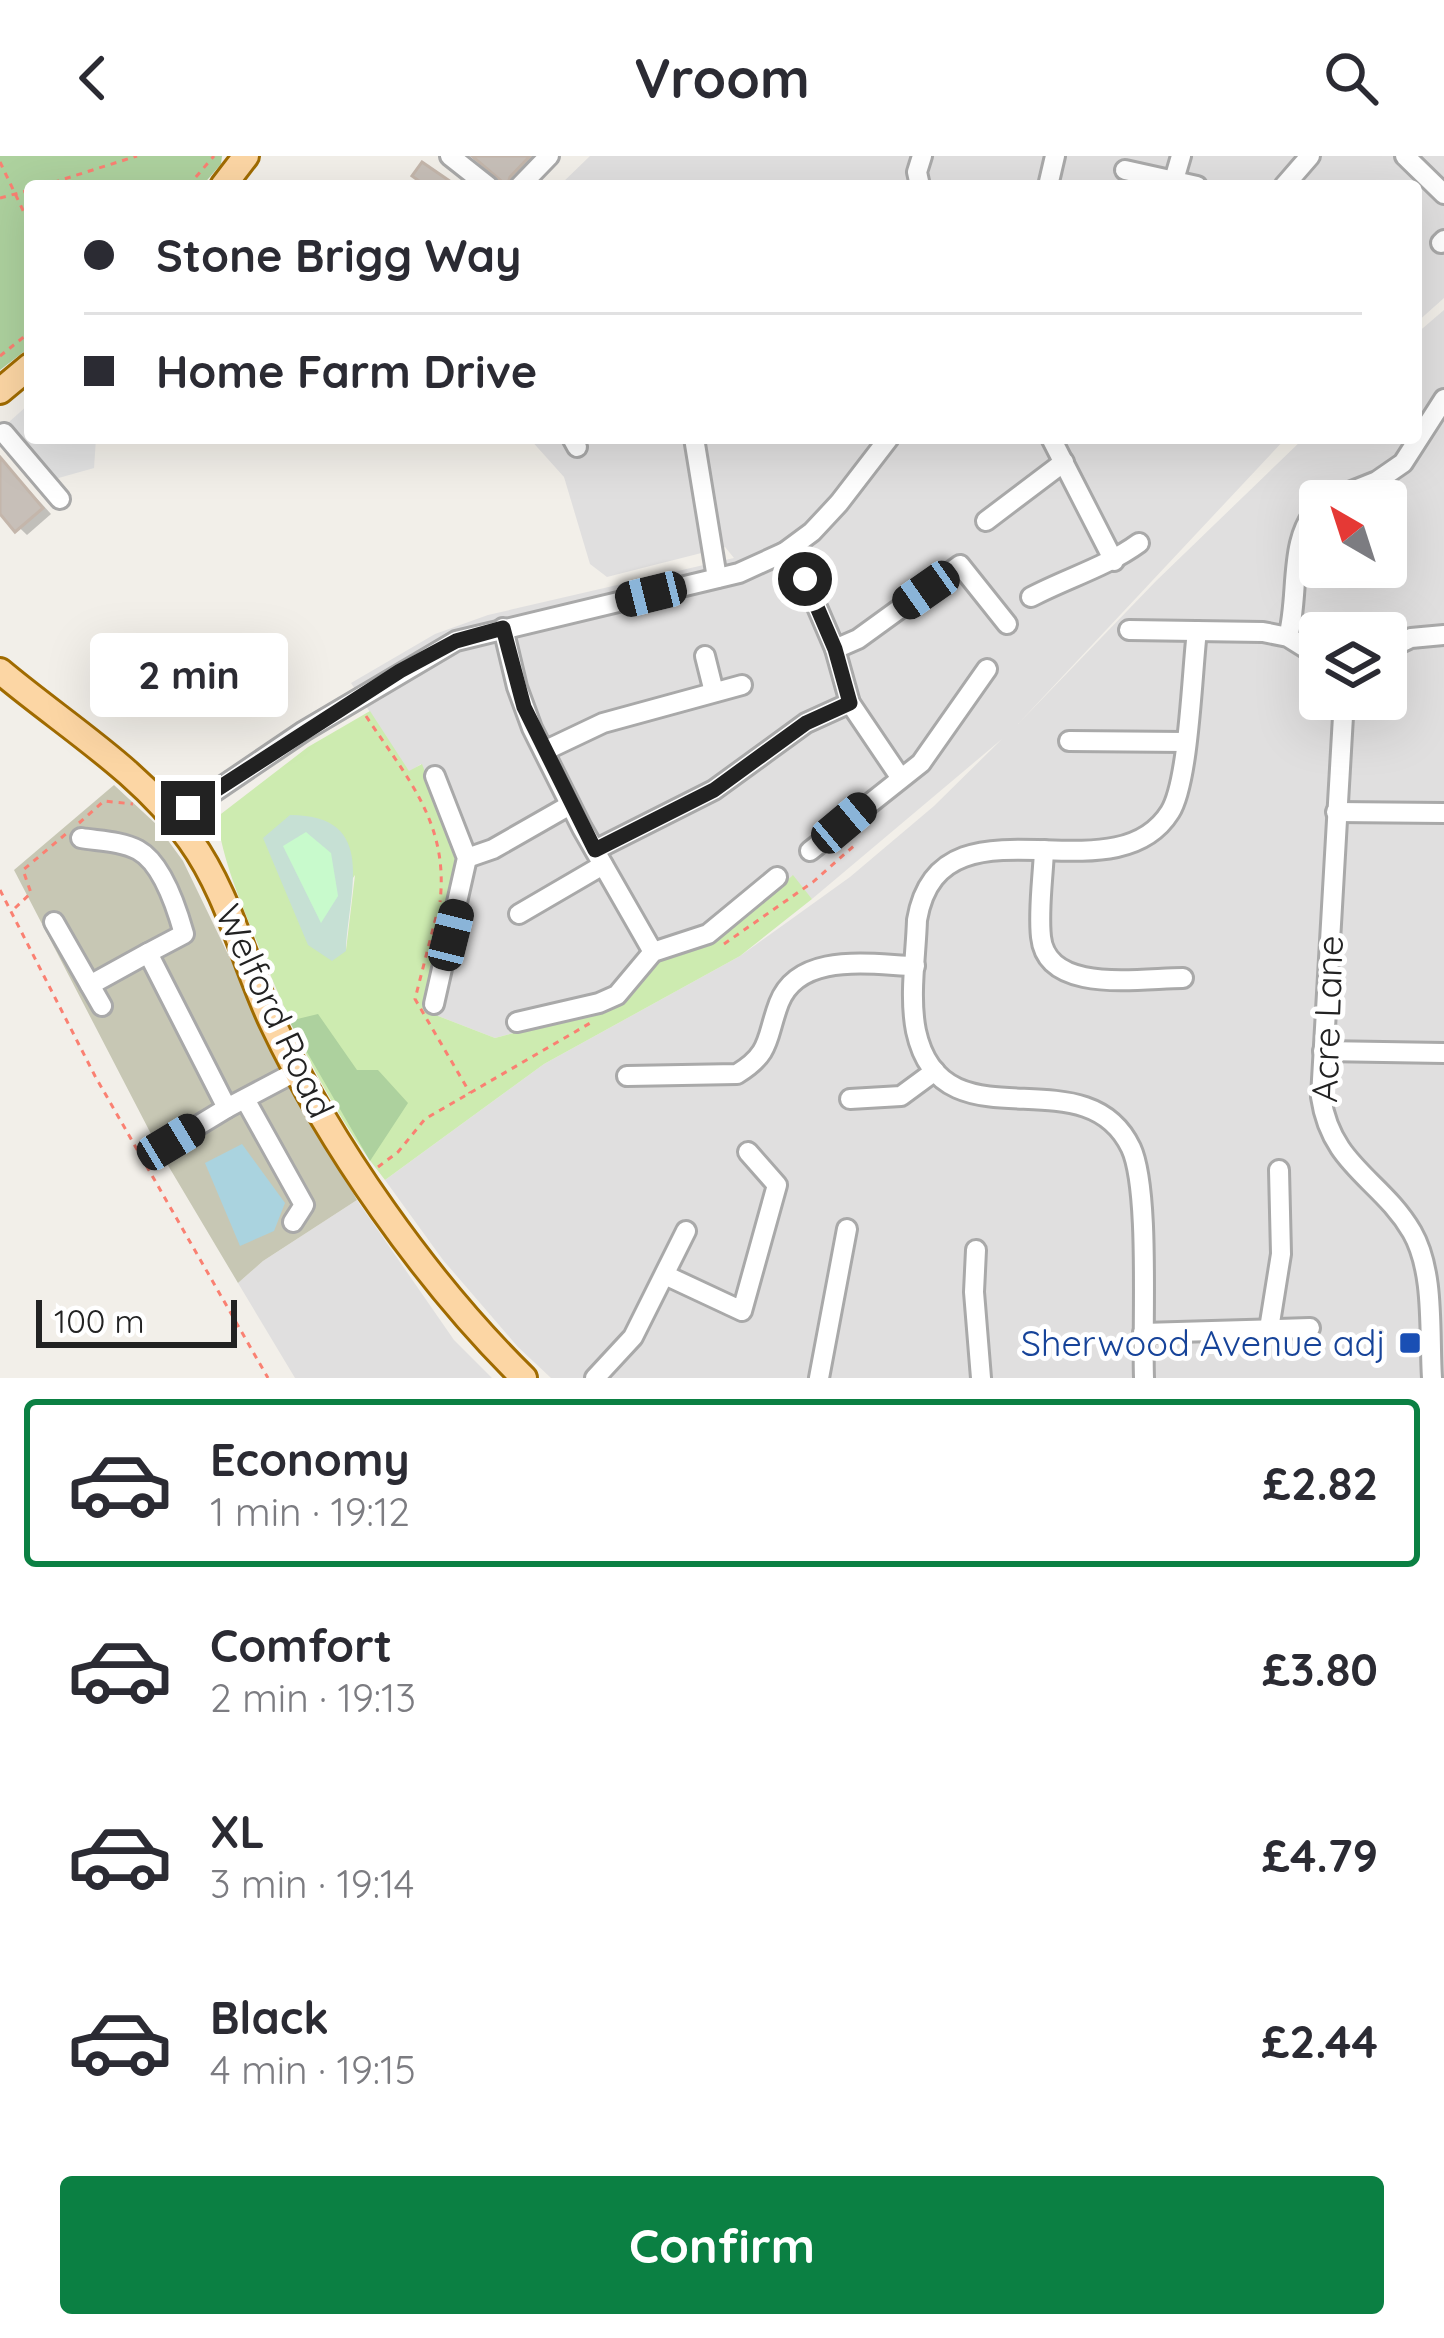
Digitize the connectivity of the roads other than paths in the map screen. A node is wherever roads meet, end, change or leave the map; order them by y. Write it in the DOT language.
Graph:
graph roads {
  1 [pos="246,156"];
  2 [pos="450,156"];
  3 [pos="549,156"];
  4 [pos="1181,156"];
  5 [pos="1310,156"];
  6 [pos="1405,156"];
  7 [pos="1125,170"];
  8 [pos="228,180"];
  9 [pos="480,180"];
  10 [pos="526,180"];
  11 [pos="1174,180"];
  12 [pos="1289,180"];
  13 [pos="1444,194"];
  14 [pos="24,371"];
  15 [pos="0,391"];
  16 [pos="1444,399"];
  17 [pos="2,431"];
  18 [pos="1422,433"];
  19 [pos="695,444"];
  20 [pos="884,444"];
  21 [pos="1054,444"];
  22 [pos="1415,444"];
  23 [pos="1064,462"];
  24 [pos="1378,480"];
  25 [pos="60,499"];
  26 [pos="986,521"];
  27 [pos="1299,541"];
  28 [pos="1139,543"];
  29 [pos="784,552"];
  30 [pos="1114,561"];
  31 [pos="717,578"];
  32 [pos="1031,597"];
  33 [pos="1007,624"];
  34 [pos="503,628"];
  35 [pos="1129,629"];
  36 [pos="1197,631"];
  37 [pos="1444,635"];
  38 [pos="1288,637"];
  39 [pos="1407,640"];
  40 [pos="1299,644"];
  41 [pos="835,649"];
  42 [pos="705,656"];
  43 [pos="986,669"];
  44 [pos="0,671"];
  45 [pos="742,685"];
  46 [pos="714,692"];
  47 [pos="850,703"];
  48 [pos="1343,720"];
  49 [pos="1070,741"];
  50 [pos="1185,742"];
  51 [pos="544,751"];
  52 [pos="435,776"];
  53 [pos="900,777"];
  54 [pos="570,806"];
  55 [pos="1336,812"];
  56 [pos="1444,813"];
  57 [pos="174,820"];
  58 [pos="81,838"];
  59 [pos="1044,850"];
  60 [pos="810,851"];
  61 [pos="467,858"];
  62 [pos="599,858"];
  63 [pos="777,878"];
  64 [pos="519,914"];
  65 [pos="54,922"];
  66 [pos="653,952"];
  67 [pos="148,953"];
  68 [pos="915,966"];
  69 [pos="1183,979"];
  70 [pos="90,985"];
  71 [pos="434,1004"];
  72 [pos="102,1006"];
  73 [pos="517,1022"];
  74 [pos="1323,1051"];
  75 [pos="1444,1053"];
  76 [pos="297,1071"];
  77 [pos="935,1071"];
  78 [pos="627,1076"];
  79 [pos="850,1099"];
  80 [pos="236,1103"];
  81 [pos="171,1142"];
  82 [pos="748,1152"];
  83 [pos="1280,1170"];
  84 [pos="292,1222"];
  85 [pos="847,1229"];
  86 [pos="686,1231"];
  87 [pos="976,1250"];
  88 [pos="665,1275"];
  89 [pos="1310,1328"];
  90 [pos="1269,1329"];
  91 [pos="1143,1333"];
  92 [pos="524,1378"];
  93 [pos="595,1378"];
  94 [pos="819,1378"];
  95 [pos="981,1378"];
  96 [pos="1144,1378"];
  97 [pos="1432,1378"];
  1 -- 8 [label="main road"];
  2 -- 9 [label="street"];
  3 -- 10 [label="street"];
  4 -- 11 [label="street"];
  5 -- 12 [label="street"];
  6 -- 13 [label="street"];
  7 -- 11 [label="street"];
  14 -- 15 [label="main road"];
  16 -- 18 [label="street"];
  17 -- 25 [label="street"];
  19 -- 31 [label="street"];
  20 -- 29 [label="street"];
  21 -- 23 [label="street"];
  22 -- 24 [label="street"];
  23 -- 26 [label="street"];
  23 -- 30 [label="street"];
  27 -- 38 [label="street"];
  28 -- 30 [label="street"];
  29 -- 31 [label="street"];
  29 -- 41 [label="street"];
  30 -- 32 [label="street"];
  31 -- 34 [label="street"];
  33 -- 41 [label="street"];
  34 -- 51 [label="street"];
  34 -- 57 [label="street"];
  35 -- 36 [label="street"];
  36 -- 38 [label="street"];
  36 -- 50 [label="street"];
  37 -- 39 [label="street"];
  38 -- 40 [label="street"];
  41 -- 47 [label="street"];
  42 -- 46 [label="street"];
  43 -- 53 [label="street"];
  44 -- 57 [label="main road, Welford Road"];
  45 -- 46 [label="street"];
  46 -- 51 [label="street"];
  47 -- 53 [label="street"];
  47 -- 62 [label="street"];
  48 -- 55 [label="street, Acre Lane"];
  49 -- 50 [label="street"];
  50 -- 59 [label="street"];
  51 -- 54 [label="street"];
  52 -- 61 [label="street"];
  53 -- 60 [label="street"];
  54 -- 61 [label="street"];
  54 -- 62 [label="street"];
  55 -- 56 [label="street"];
  55 -- 74 [label="street, Acre Lane"];
  57 -- 76 [label="main road, Welford Road"];
  58 -- 67 [label="street"];
  59 -- 68 [label="street"];
  59 -- 69 [label="street"];
  61 -- 71 [label="street"];
  62 -- 64 [label="street"];
  62 -- 66 [label="street"];
  63 -- 66 [label="street"];
  65 -- 70 [label="street"];
  66 -- 73 [label="street"];
  67 -- 70 [label="street"];
  67 -- 80 [label="street"];
  68 -- 77 [label="street"];
  68 -- 78 [label="street"];
  70 -- 72 [label="street"];
  74 -- 75 [label="street"];
  74 -- 97 [label="street, Acre Lane"];
  76 -- 80 [label="street"];
  76 -- 92 [label="main road, Welford Road"];
  77 -- 79 [label="street"];
  77 -- 91 [label="street"];
  80 -- 81 [label="street"];
  80 -- 84 [label="street"];
  82 -- 88 [label="street"];
  83 -- 90 [label="street"];
  85 -- 94 [label="street"];
  86 -- 88 [label="street"];
  87 -- 95 [label="street"];
  88 -- 93 [label="street"];
  89 -- 90 [label="street"];
  90 -- 91 [label="street"];
  91 -- 96 [label="street"];
}
